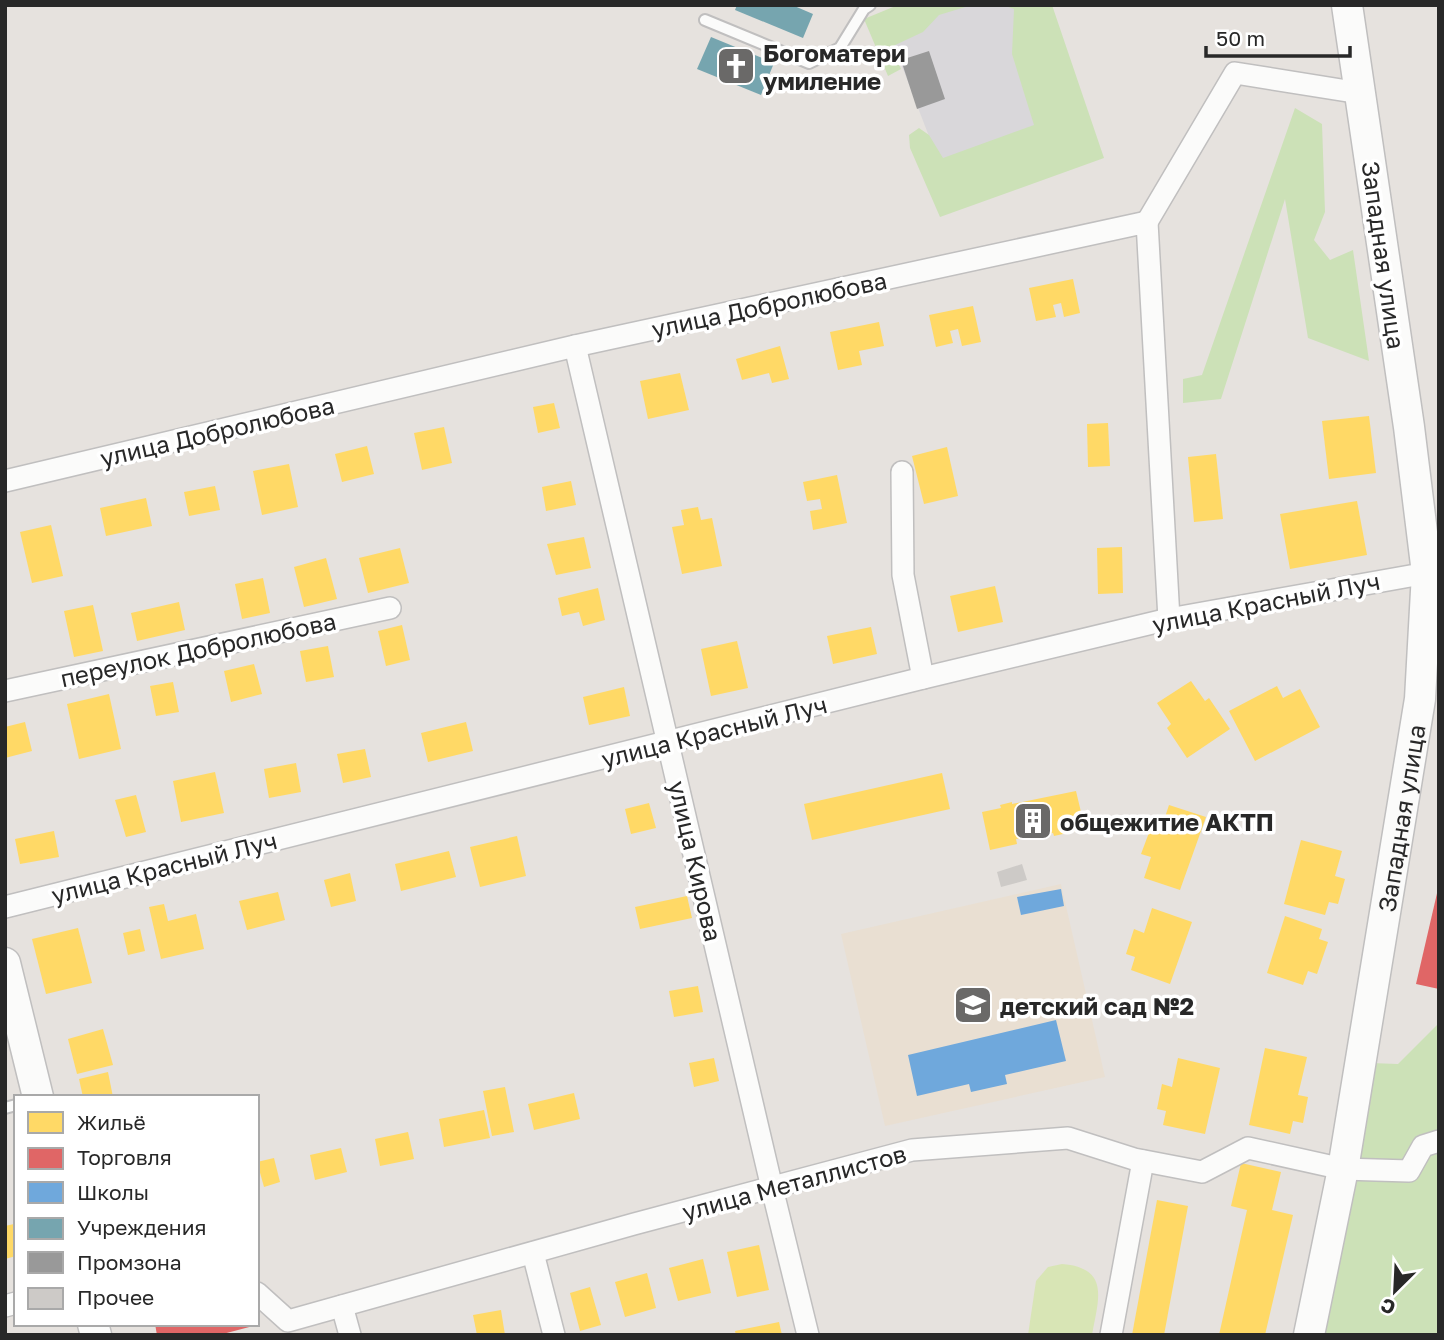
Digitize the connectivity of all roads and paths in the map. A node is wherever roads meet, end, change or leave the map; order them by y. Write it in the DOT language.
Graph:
graph roads {
  1 [pos="870,5"];
  2 [pos="1347,5"];
  3 [pos="705,20"];
  4 [pos="1360,93"];
  5 [pos="1147,222"];
  6 [pos="575,346"];
  7 [pos="902,472"];
  8 [pos="5,481"];
  9 [pos="1427,573"];
  10 [pos="390,608"];
  11 [pos="1169,619"];
  12 [pos="923,678"];
  13 [pos="5,691"];
  14 [pos="1429,696"];
  15 [pos="668,742"];
  16 [pos="5,907"];
  17 [pos="5,963"];
  18 [pos="38,1095"];
  19 [pos="1439,1141"];
  20 [pos="1143,1161"];
  21 [pos="1343,1169"];
  22 [pos="772,1188"];
  23 [pos="533,1254"];
  24 [pos="259,1295"];
  25 [pos="342,1306"];
  26 [pos="350,1335"];
  27 [pos="554,1335"];
  28 [pos="808,1335"];
  29 [pos="1111,1335"];
  30 [pos="1309,1335"];
  1 -- 3 [label="lane"];
  2 -- 4 [label="street, Западная улица"];
  4 -- 5 [label="street"];
  4 -- 9 [label="street, Западная улица"];
  5 -- 6 [label="street, улица Добролюбова"];
  5 -- 11 [label="street"];
  6 -- 8 [label="street, улица Добролюбова"];
  6 -- 15 [label="street, улица Кирова"];
  7 -- 12 [label="street"];
  9 -- 11 [label="street, улица Красный Луч"];
  9 -- 14 [label="street, Западная улица"];
  10 -- 13 [label="street, переулок Добролюбова"];
  11 -- 12 [label="street, улица Красный Луч"];
  12 -- 15 [label="street, улица Красный Луч"];
  14 -- 21 [label="street, Западная улица"];
  15 -- 16 [label="street, улица Красный Луч"];
  15 -- 22 [label="street, улица Кирова"];
  17 -- 18 [label="street"];
  19 -- 21 [label="street, улица Металлистов"];
  20 -- 21 [label="street, улица Металлистов"];
  20 -- 22 [label="street, улица Металлистов"];
  20 -- 29 [label="street"];
  21 -- 30 [label="street, Западная улица"];
  22 -- 23 [label="street, улица Металлистов"];
  22 -- 28 [label="street, улица Кирова"];
  23 -- 25 [label="street, улица Металлистов"];
  23 -- 27 [label="street"];
  24 -- 25 [label="street, улица Металлистов"];
  25 -- 26 [label="street"];
}
